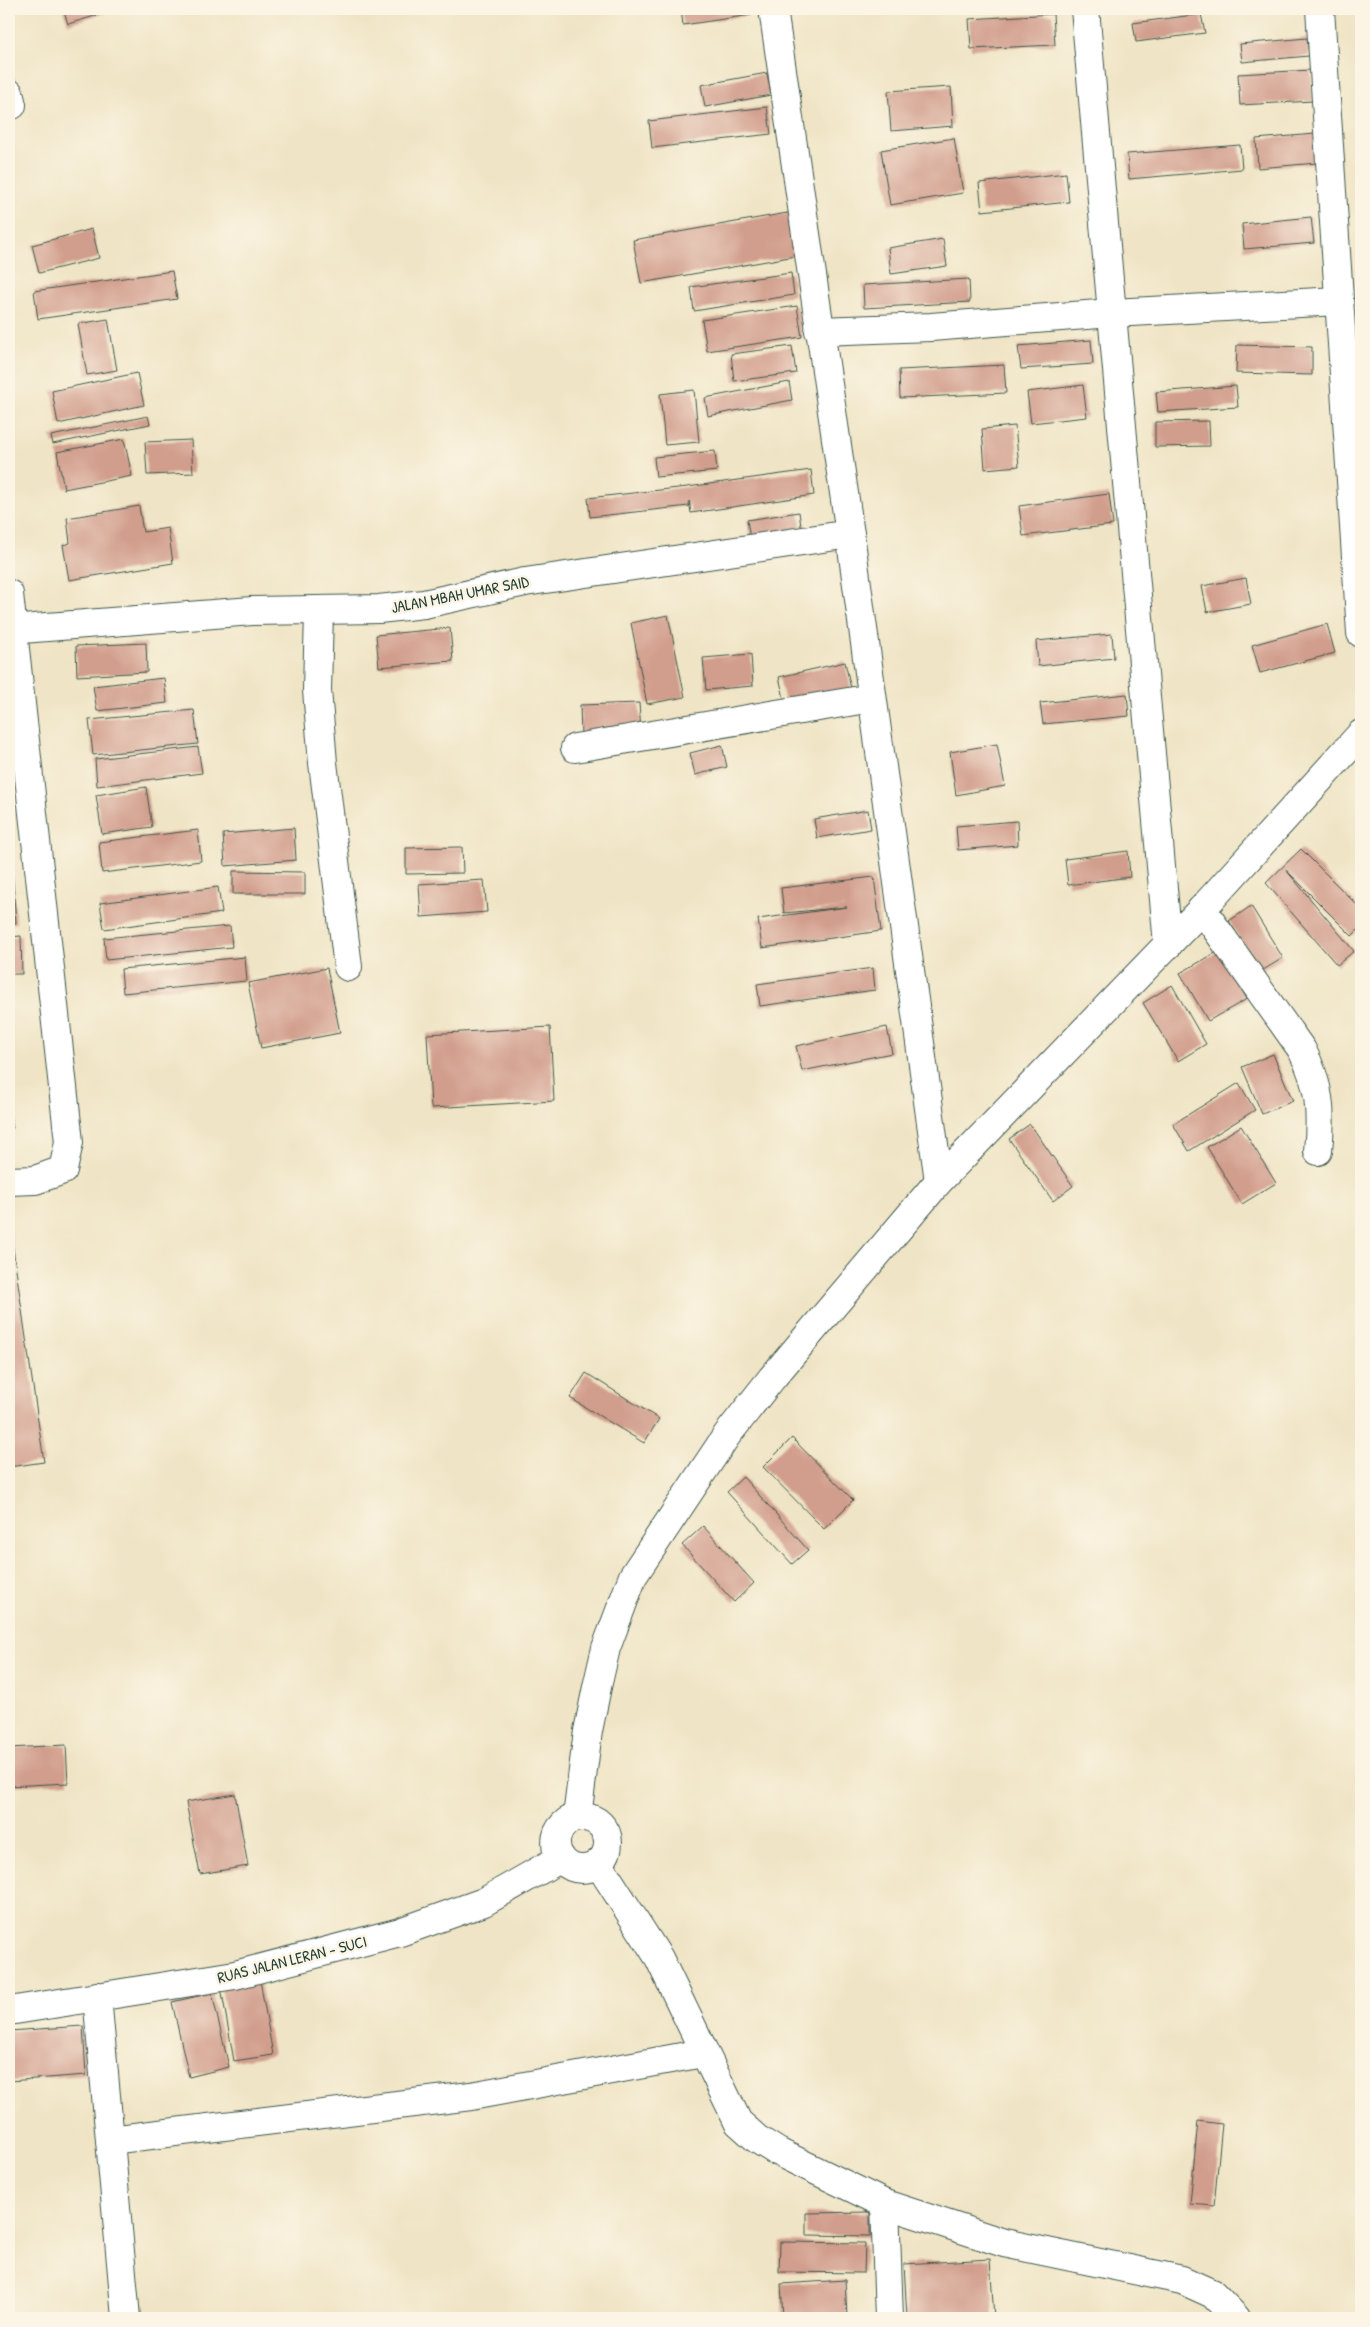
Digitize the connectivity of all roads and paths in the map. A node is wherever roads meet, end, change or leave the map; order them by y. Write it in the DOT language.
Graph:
graph roads {
  1 [pos="773,9"];
  2 [pos="1085,9"];
  3 [pos="1320,9"];
  4 [pos="1338,301"];
  5 [pos="1112,313"];
  6 [pos="819,331"];
  7 [pos="1352,384"];
  8 [pos="850,534"];
  9 [pos="9,594"];
  10 [pos="319,612"];
  11 [pos="11,630"];
  12 [pos="1361,633"];
  13 [pos="872,698"];
  14 [pos="1361,734"];
  15 [pos="575,748"];
  16 [pos="1202,909"];
  17 [pos="1168,945"];
  18 [pos="348,967"];
  19 [pos="1318,1151"];
  20 [pos="9,1181"];
  21 [pos="939,1181"];
  22 [pos="577,1817"];
  23 [pos="561,1858"];
  24 [pos="598,1863"];
  25 [pos="97,1996"];
  26 [pos="9,2011"];
  27 [pos="703,2053"];
  28 [pos="110,2140"];
  29 [pos="885,2204"];
  30 [pos="126,2318"];
  31 [pos="889,2318"];
  32 [pos="1236,2318"];
  1 -- 6 [label="street"];
  2 -- 5 [label="street"];
  3 -- 4 [label="street"];
  4 -- 5 [label="street"];
  4 -- 7 [label="street"];
  5 -- 6 [label="street"];
  5 -- 17 [label="street"];
  6 -- 8 [label="street"];
  7 -- 12 [label="street"];
  8 -- 10 [label="street, JALAN MBAH UMAR SAID"];
  8 -- 13 [label="street"];
  9 -- 11 [label="street"];
  10 -- 11 [label="street, JALAN MBAH UMAR SAID"];
  10 -- 18 [label="street"];
  11 -- 20 [label="street"];
  13 -- 15 [label="street"];
  13 -- 21 [label="street"];
  14 -- 16 [label="street"];
  16 -- 17 [label="street"];
  16 -- 19 [label="street"];
  17 -- 21 [label="street"];
  21 -- 22 [label="street"];
  22 -- 23 [label="street"];
  22 -- 24 [label="street"];
  23 -- 24 [label="street"];
  23 -- 25 [label="street, RUAS JALAN LERAN - SUCI"];
  24 -- 27 [label="street"];
  25 -- 26 [label="street, RUAS JALAN LERAN - SUCI"];
  25 -- 28 [label="street"];
  27 -- 28 [label="street"];
  27 -- 29 [label="street"];
  28 -- 30 [label="street"];
  29 -- 31 [label="street"];
  29 -- 32 [label="street"];
}
